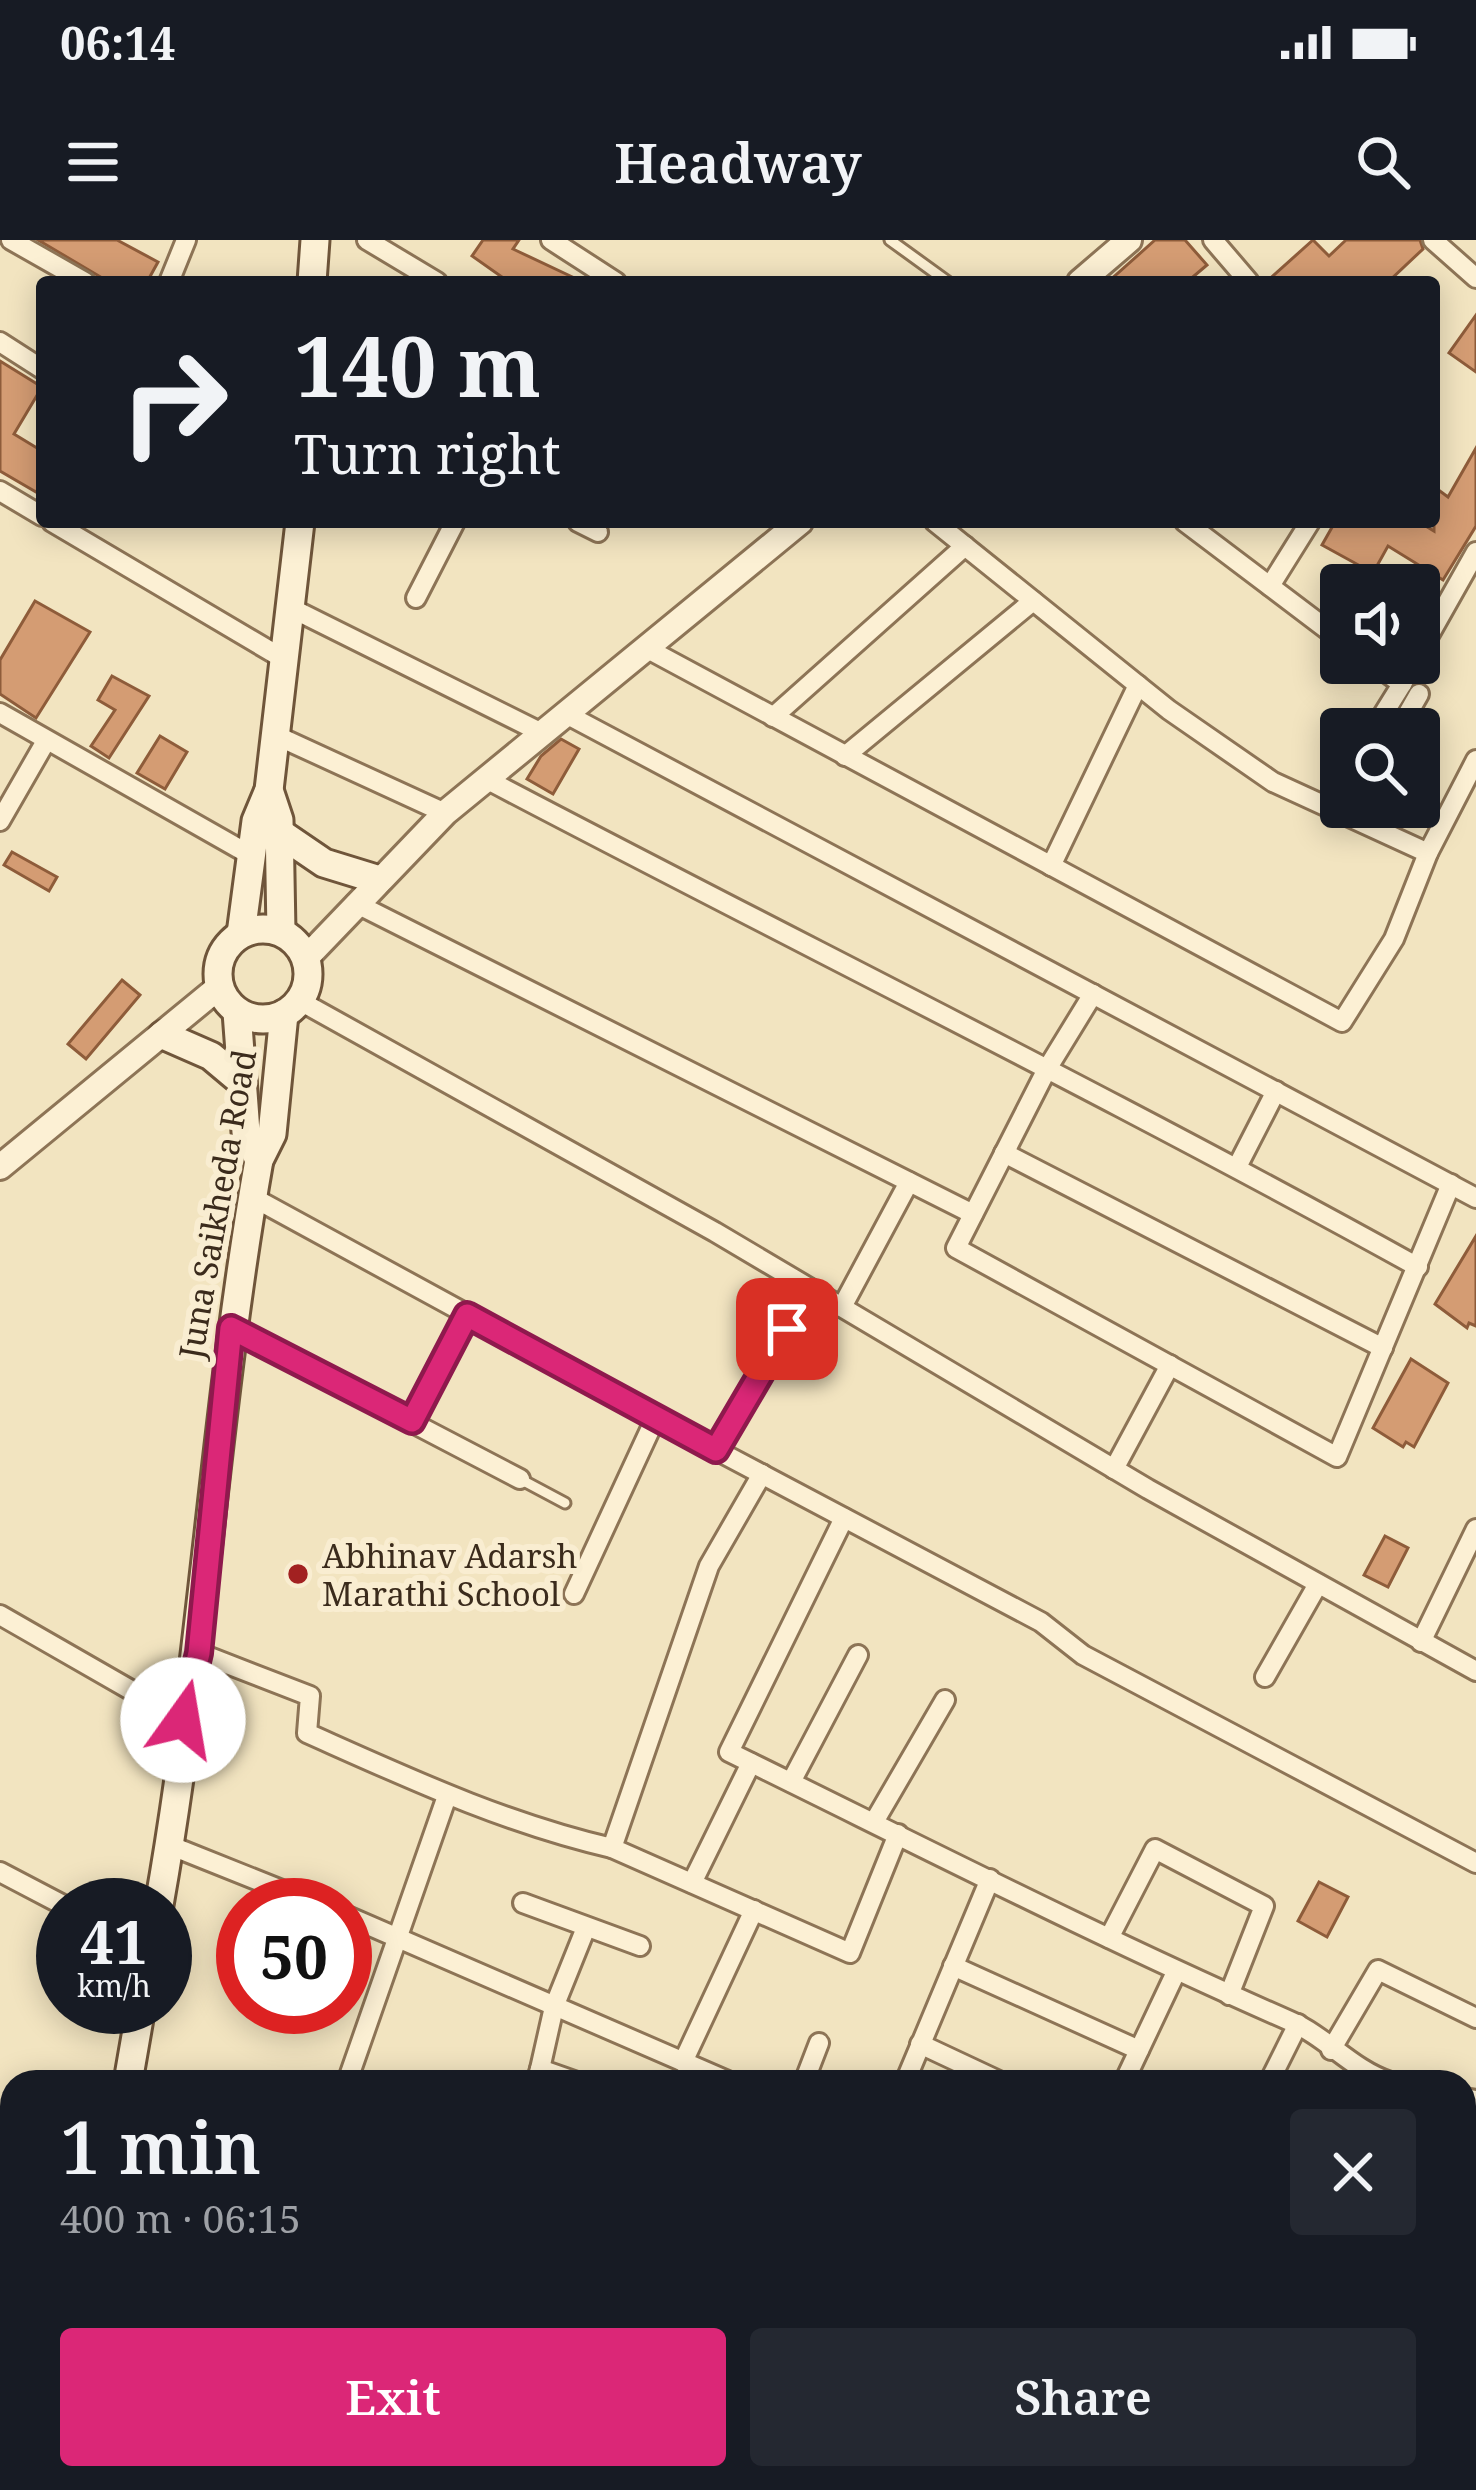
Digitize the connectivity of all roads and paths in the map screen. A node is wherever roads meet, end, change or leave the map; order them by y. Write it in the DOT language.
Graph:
graph roads {
  1 [pos="11,240"];
  2 [pos="186,240"];
  3 [pos="315,240"];
  4 [pos="367,240"];
  5 [pos="551,240"];
  6 [pos="890,240"];
  7 [pos="1129,240"];
  8 [pos="1213,240"];
  9 [pos="1432,240"];
  10 [pos="74,276"];
  11 [pos="171,276"];
  12 [pos="312,276"];
  13 [pos="427,276"];
  14 [pos="607,276"];
  15 [pos="940,276"];
  16 [pos="1087,276"];
  17 [pos="1244,276"];
  18 [pos="1476,278"];
  19 [pos="0,342"];
  20 [pos="36,365"];
  21 [pos="0,491"];
  22 [pos="36,512"];
  23 [pos="62,528"];
  24 [pos="294,528"];
  25 [pos="452,528"];
  26 [pos="590,528"];
  27 [pos="793,528"];
  28 [pos="942,528"];
  29 [pos="1193,528"];
  30 [pos="1306,528"];
  31 [pos="598,532"];
  32 [pos="964,546"];
  33 [pos="1476,552"];
  34 [pos="1270,586"];
  35 [pos="416,598"];
  36 [pos="1033,601"];
  37 [pos="289,607"];
  38 [pos="1440,616"];
  39 [pos="1320,624"];
  40 [pos="646,648"];
  41 [pos="282,658"];
  42 [pos="1403,684"];
  43 [pos="1411,684"];
  44 [pos="1138,685"];
  45 [pos="1410,689"];
  46 [pos="1393,708"];
  47 [pos="1405,708"];
  48 [pos="0,713"];
  49 [pos="566,714"];
  50 [pos="773,717"];
  51 [pos="542,734"];
  52 [pos="275,735"];
  53 [pos="46,741"];
  54 [pos="845,756"];
  55 [pos="1476,760"];
  56 [pos="486,778"];
  57 [pos="269,790"];
  58 [pos="1320,803"];
  59 [pos="445,813"];
  60 [pos="0,821"];
  61 [pos="1382,828"];
  62 [pos="280,833"];
  63 [pos="1428,853"];
  64 [pos="252,856"];
  65 [pos="1052,866"];
  66 [pos="376,879"];
  67 [pos="355,903"];
  68 [pos="281,932"];
  69 [pos="241,934"];
  70 [pos="306,958"];
  71 [pos="219,987"];
  72 [pos="1093,994"];
  73 [pos="292,1008"];
  74 [pos="237,1012"];
  75 [pos="163,1035"];
  76 [pos="1047,1069"];
  77 [pos="242,1082"];
  78 [pos="1276,1091"];
  79 [pos="1004,1153"];
  80 [pos="259,1160"];
  81 [pos="0,1167"];
  82 [pos="1237,1167"];
  83 [pos="909,1182"];
  84 [pos="1451,1184"];
  85 [pos="252,1197"];
  86 [pos="1476,1198"];
  87 [pos="973,1214"];
  88 [pos="1418,1268"];
  89 [pos="811,1288"];
  90 [pos="842,1307"];
  91 [pos="467,1315"];
  92 [pos="231,1328"];
  93 [pos="1383,1348"];
  94 [pos="1170,1365"];
  95 [pos="656,1417"];
  96 [pos="412,1421"];
  97 [pos="716,1450"];
  98 [pos="1114,1469"];
  99 [pos="762,1474"];
  100 [pos="520,1479"];
  101 [pos="565,1503"];
  102 [pos="844,1518"];
  103 [pos="1476,1529"];
  104 [pos="1318,1584"];
  105 [pos="574,1594"];
  106 [pos="6,1619"];
  107 [pos="0,1642"];
  108 [pos="1421,1642"];
  109 [pos="199,1653"];
  110 [pos="858,1655"];
  111 [pos="1476,1671"];
  112 [pos="1265,1677"];
  113 [pos="945,1700"];
  114 [pos="183,1720"];
  115 [pos="751,1763"];
  116 [pos="791,1782"];
  117 [pos="447,1796"];
  118 [pos="874,1822"];
  119 [pos="898,1834"];
  120 [pos="169,1845"];
  121 [pos="612,1848"];
  122 [pos="1476,1863"];
  123 [pos="0,1872"];
  124 [pos="164,1878"];
  125 [pos="252,1878"];
  126 [pos="989,1879"];
  127 [pos="692,1883"];
  128 [pos="36,1891"];
  129 [pos="523,1903"];
  130 [pos="754,1910"];
  131 [pos="372,1927"];
  132 [pos="585,1930"];
  133 [pos="398,1937"];
  134 [pos="1109,1938"];
  135 [pos="640,1946"];
  136 [pos="953,1966"];
  137 [pos="1176,1972"];
  138 [pos="1228,1995"];
  139 [pos="554,2007"];
  140 [pos="1476,2018"];
  141 [pos="1298,2024"];
  142 [pos="136,2034"];
  143 [pos="819,2043"];
  144 [pos="920,2044"];
  145 [pos="1138,2050"];
  146 [pos="1331,2050"];
  147 [pos="683,2062"];
  148 [pos="130,2070"];
  149 [pos="351,2070"];
  150 [pos="539,2070"];
  151 [pos="702,2070"];
  152 [pos="809,2070"];
  153 [pos="910,2070"];
  154 [pos="975,2070"];
  155 [pos="1129,2070"];
  156 [pos="1275,2070"];
  157 [pos="1359,2070"];
  1 -- 10 [label="street"];
  2 -- 11 [label="street"];
  3 -- 12 [label="main road"];
  4 -- 13 [label="street"];
  5 -- 14 [label="street"];
  6 -- 15 [label="lane"];
  7 -- 16 [label="street"];
  8 -- 17 [label="street"];
  9 -- 18 [label="street"];
  19 -- 20 [label="street"];
  21 -- 22 [label="street"];
  23 -- 41 [label="street"];
  24 -- 37 [label="main road"];
  25 -- 35 [label="street"];
  26 -- 31 [label="street"];
  27 -- 40 [label="street"];
  28 -- 32 [label="street"];
  29 -- 34 [label="street"];
  30 -- 34 [label="street"];
  32 -- 36 [label="street"];
  32 -- 50 [label="street"];
  33 -- 38 [label="street"];
  34 -- 39 [label="street"];
  36 -- 44 [label="street"];
  36 -- 54 [label="street"];
  37 -- 41 [label="main road"];
  37 -- 51 [label="street"];
  40 -- 49 [label="street"];
  40 -- 50 [label="street"];
  41 -- 52 [label="main road"];
  42 -- 45 [label="street"];
  43 -- 45 [label="street"];
  44 -- 58 [label="street"];
  44 -- 65 [label="street"];
  45 -- 46 [label="street"];
  45 -- 47 [label="street"];
  48 -- 53 [label="street"];
  49 -- 51 [label="street"];
  49 -- 72 [label="street"];
  50 -- 54 [label="street"];
  51 -- 56 [label="street"];
  52 -- 57 [label="main road"];
  52 -- 59 [label="street"];
  53 -- 60 [label="street"];
  53 -- 64 [label="street"];
  54 -- 65 [label="street"];
  55 -- 63 [label="street"];
  56 -- 59 [label="street"];
  56 -- 76 [label="street"];
  57 -- 62 [label="main road"];
  57 -- 64 [label="main road"];
  59 -- 66 [label="street"];
  61 -- 63 [label="street"];
  62 -- 66 [label="main road"];
  62 -- 68 [label="main road"];
  63 -- 65 [label="street"];
  64 -- 69 [label="main road"];
  66 -- 67 [label="street"];
  67 -- 70 [label="street"];
  67 -- 83 [label="street"];
  68 -- 69 [label="main road"];
  68 -- 70 [label="main road"];
  69 -- 71 [label="main road"];
  70 -- 73 [label="main road"];
  71 -- 74 [label="main road"];
  71 -- 75 [label="street"];
  72 -- 76 [label="street"];
  72 -- 78 [label="street"];
  73 -- 74 [label="main road"];
  73 -- 80 [label="main road, Juna Saikheda Road"];
  73 -- 89 [label="street"];
  74 -- 77 [label="main road"];
  75 -- 77 [label="main road"];
  75 -- 81 [label="street"];
  76 -- 79 [label="street"];
  76 -- 82 [label="street"];
  77 -- 80 [label="main road"];
  78 -- 82 [label="street"];
  78 -- 84 [label="street"];
  79 -- 87 [label="street"];
  79 -- 93 [label="street"];
  80 -- 85 [label="main road, Juna Saikheda Road"];
  82 -- 88 [label="street"];
  83 -- 87 [label="street"];
  83 -- 90 [label="street"];
  84 -- 86 [label="street"];
  84 -- 88 [label="street"];
  85 -- 91 [label="street"];
  85 -- 92 [label="main road, Juna Saikheda Road"];
  87 -- 94 [label="street"];
  88 -- 93 [label="street"];
  89 -- 90 [label="street"];
  89 -- 97 [label="street"];
  90 -- 98 [label="street"];
  91 -- 95 [label="street"];
  91 -- 96 [label="street"];
  92 -- 96 [label="street"];
  92 -- 109 [label="main road, Juna Saikheda Road"];
  93 -- 94 [label="street"];
  94 -- 98 [label="street"];
  95 -- 97 [label="street"];
  95 -- 105 [label="street"];
  96 -- 100 [label="street"];
  97 -- 99 [label="street"];
  98 -- 104 [label="street"];
  99 -- 102 [label="street"];
  99 -- 121 [label="street"];
  100 -- 101 [label="lane"];
  102 -- 115 [label="street"];
  102 -- 122 [label="street"];
  103 -- 108 [label="street"];
  104 -- 108 [label="street"];
  104 -- 112 [label="street"];
  106 -- 107 [label="street"];
  106 -- 114 [label="street"];
  108 -- 111 [label="street"];
  109 -- 114 [label="main road, Juna Saikheda Road"];
  109 -- 117 [label="street"];
  110 -- 116 [label="street"];
  113 -- 118 [label="street"];
  114 -- 120 [label="main road, Juna Saikheda Road"];
  115 -- 116 [label="street"];
  115 -- 127 [label="street"];
  116 -- 118 [label="street"];
  117 -- 121 [label="street"];
  117 -- 133 [label="street"];
  118 -- 119 [label="street"];
  119 -- 126 [label="street"];
  119 -- 130 [label="street"];
  120 -- 124 [label="main road, Juna Saikheda Road"];
  120 -- 125 [label="street"];
  121 -- 127 [label="street"];
  123 -- 128 [label="street"];
  126 -- 134 [label="street"];
  126 -- 136 [label="street"];
  127 -- 130 [label="street"];
  129 -- 132 [label="street"];
  130 -- 147 [label="street"];
  131 -- 133 [label="street"];
  132 -- 135 [label="street"];
  132 -- 139 [label="street"];
  133 -- 139 [label="street"];
  133 -- 149 [label="street"];
  134 -- 137 [label="street"];
  134 -- 138 [label="street"];
  136 -- 144 [label="street"];
  136 -- 145 [label="street"];
  137 -- 138 [label="street"];
  137 -- 145 [label="street"];
  138 -- 141 [label="street"];
  139 -- 147 [label="street"];
  139 -- 150 [label="street"];
  140 -- 146 [label="street"];
  141 -- 146 [label="street"];
  141 -- 156 [label="street"];
  142 -- 148 [label="main road"];
  143 -- 152 [label="street"];
  144 -- 153 [label="street"];
  144 -- 154 [label="street"];
  145 -- 155 [label="street"];
  146 -- 157 [label="street"];
  147 -- 151 [label="street"];
}
